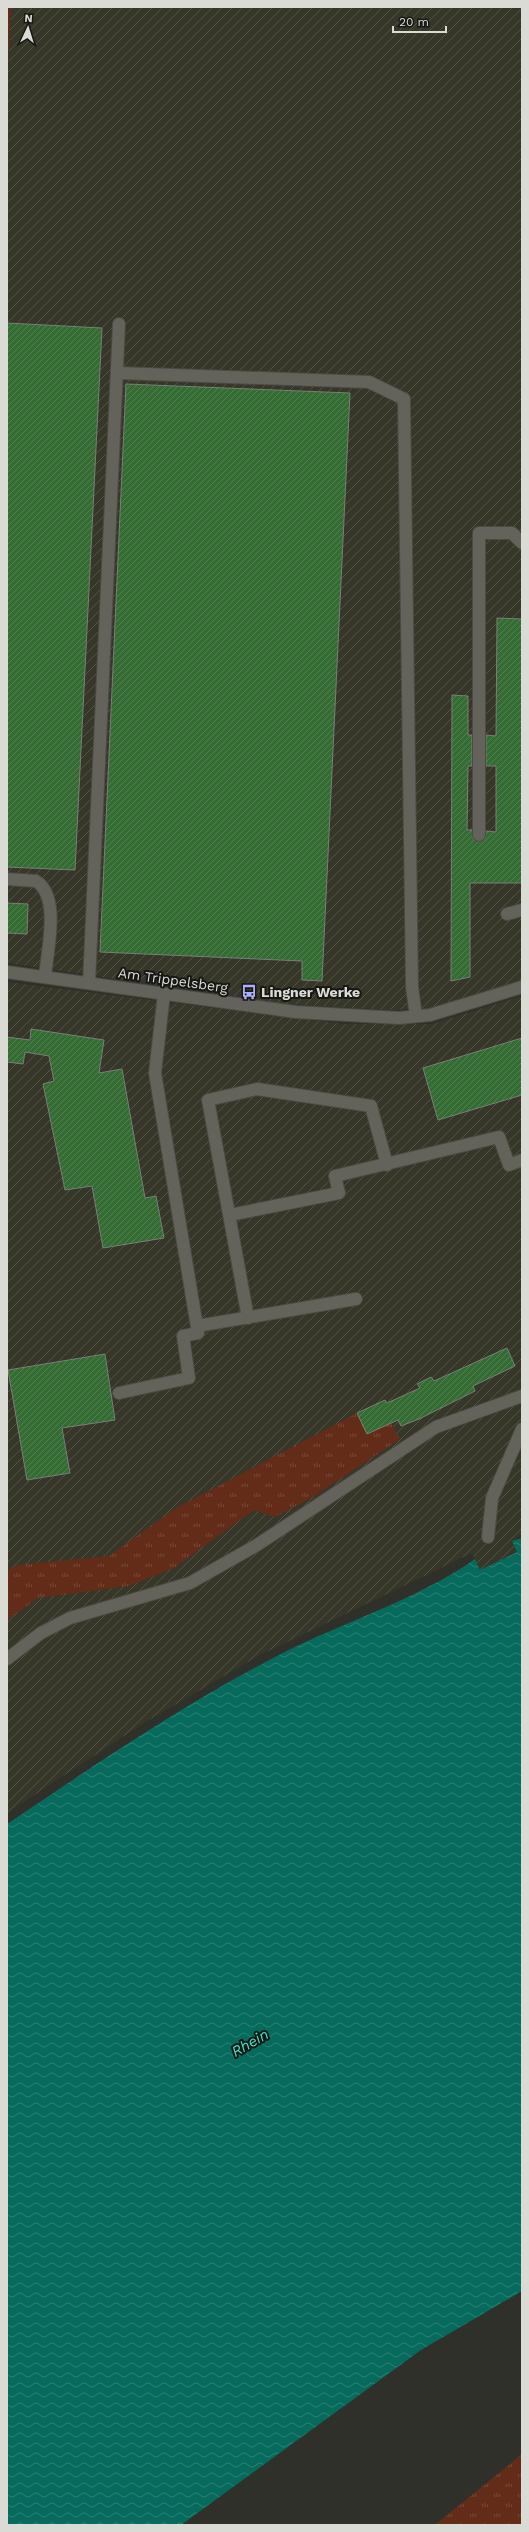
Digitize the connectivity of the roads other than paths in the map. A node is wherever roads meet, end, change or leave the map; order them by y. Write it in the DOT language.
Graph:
graph roads {
  1 [pos="119,324"];
  2 [pos="118,373"];
  3 [pos="522,543"];
  4 [pos="479,835"];
  5 [pos="7,879"];
  6 [pos="522,910"];
  7 [pos="507,914"];
  8 [pos="7,972"];
  9 [pos="45,977"];
  10 [pos="89,983"];
  11 [pos="522,987"];
  12 [pos="164,994"];
  13 [pos="416,1016"];
  14 [pos="522,1160"];
  15 [pos="387,1165"];
  16 [pos="230,1215"];
  17 [pos="356,1299"];
  18 [pos="248,1318"];
  19 [pos="197,1326"];
  20 [pos="119,1393"];
  21 [pos="522,1396"];
  22 [pos="522,1428"];
  23 [pos="488,1537"];
  24 [pos="7,1659"];
  1 -- 2 [label="street"];
  2 -- 10 [label="street"];
  2 -- 13 [label="street"];
  3 -- 4 [label="street"];
  5 -- 9 [label="street"];
  6 -- 7 [label="street"];
  8 -- 9 [label="street, Am Trippelsberg"];
  9 -- 10 [label="street, Am Trippelsberg"];
  10 -- 12 [label="street, Am Trippelsberg"];
  11 -- 13 [label="street, Am Trippelsberg"];
  12 -- 13 [label="street, Am Trippelsberg"];
  12 -- 19 [label="street"];
  14 -- 15 [label="street"];
  15 -- 16 [label="street"];
  15 -- 16 [label="street"];
  16 -- 18 [label="street"];
  17 -- 18 [label="street"];
  18 -- 19 [label="street"];
  19 -- 20 [label="street"];
  21 -- 24 [label="street"];
  22 -- 23 [label="street"];
}
